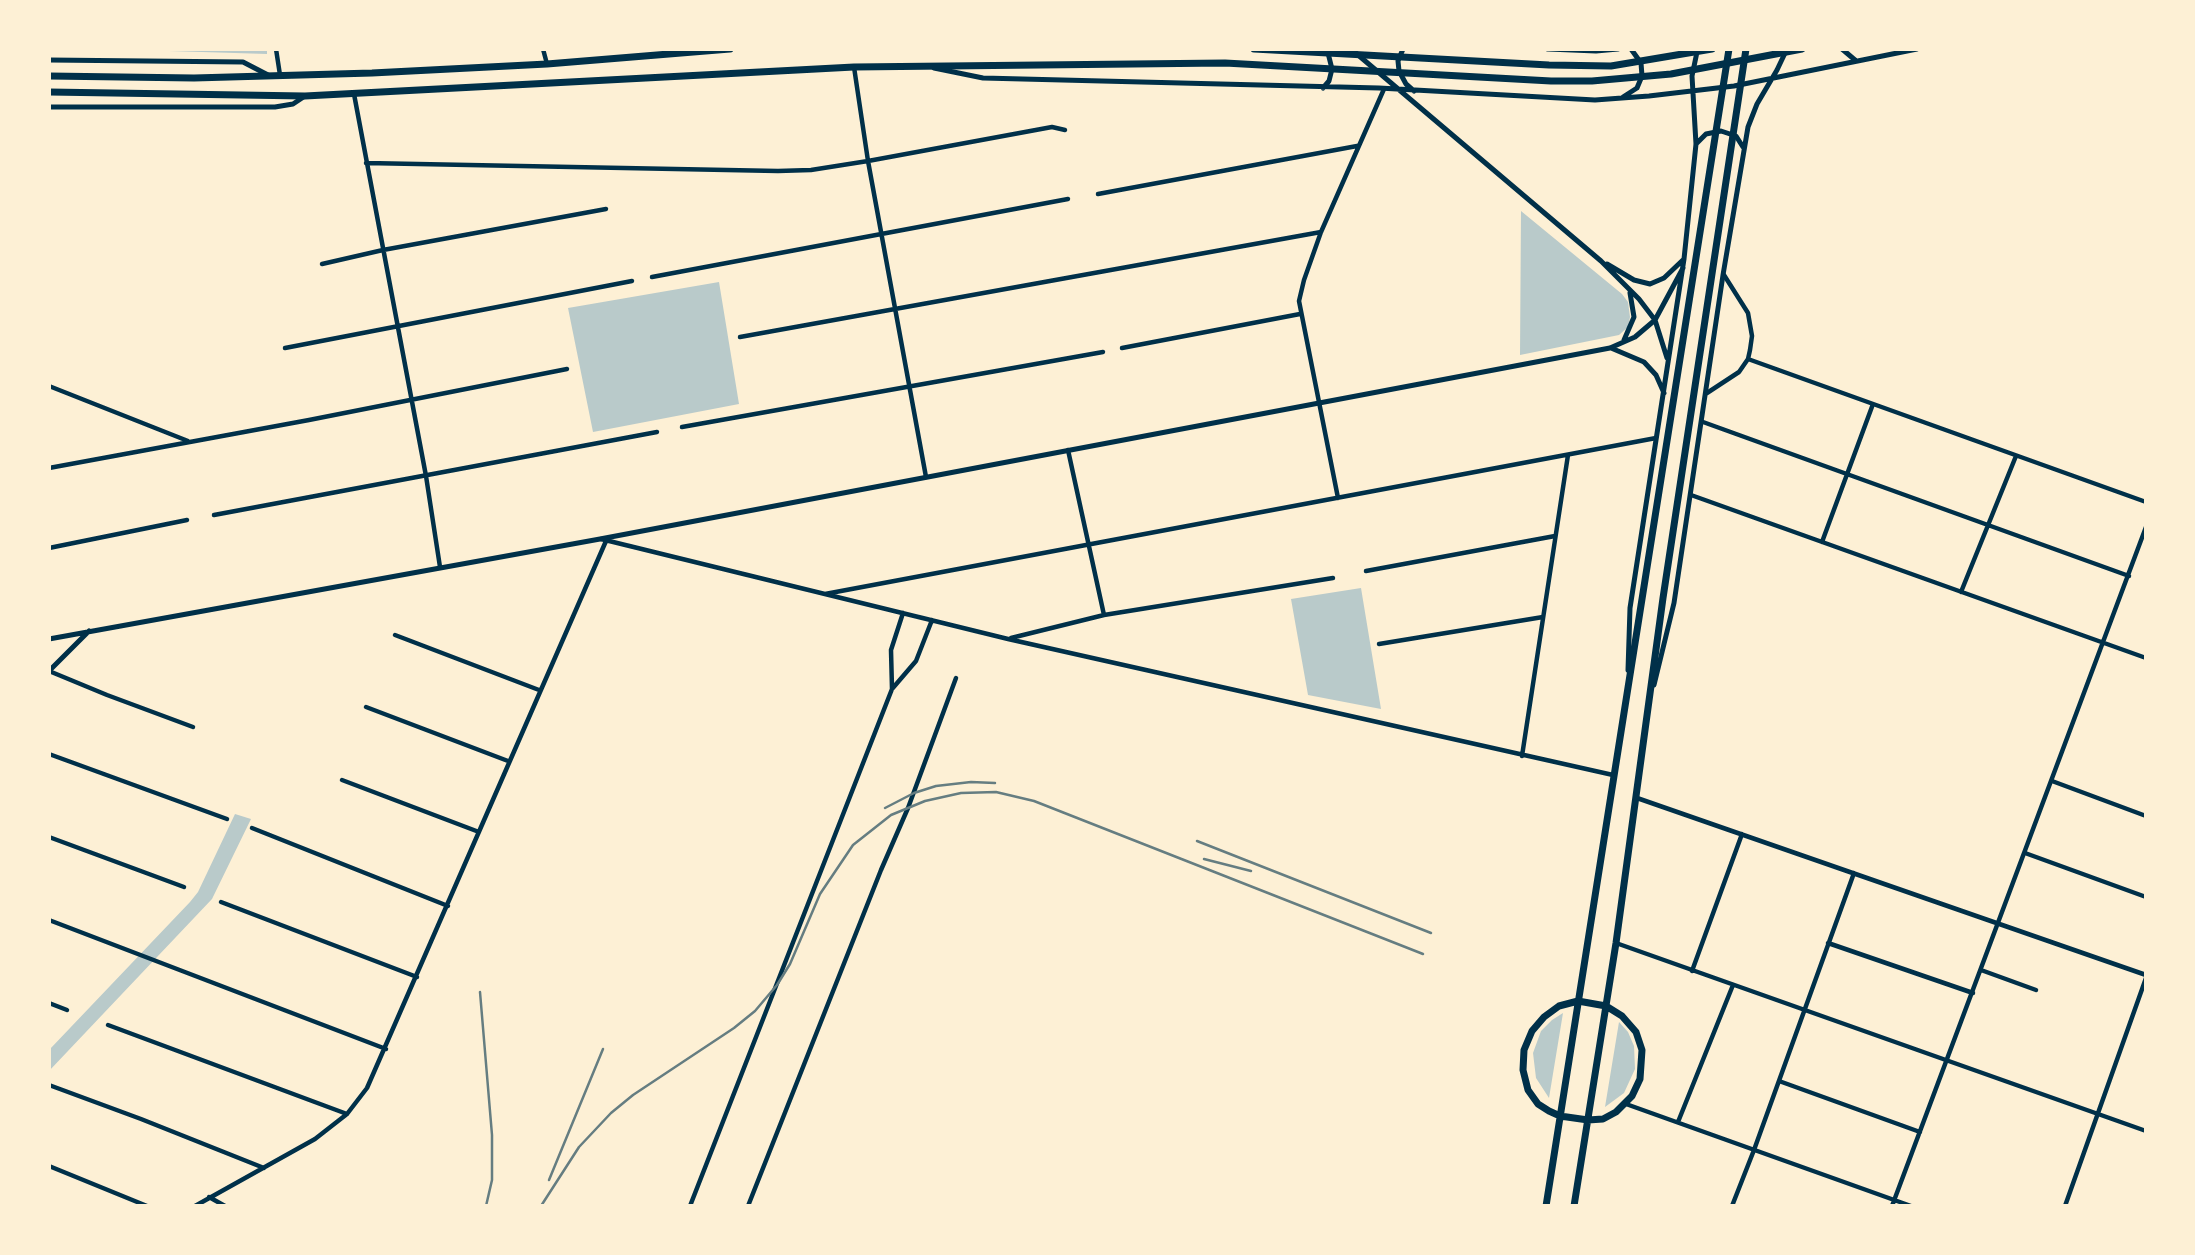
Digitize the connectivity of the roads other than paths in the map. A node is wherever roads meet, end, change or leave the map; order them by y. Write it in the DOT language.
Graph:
graph roads {
  1 [pos="276,49"];
  2 [pos="543,49"];
  3 [pos="730,49"];
  4 [pos="1254,49"];
  5 [pos="1327,49"];
  6 [pos="1351,49"];
  7 [pos="1403,49"];
  8 [pos="1548,49"];
  9 [pos="1618,49"];
  10 [pos="1631,49"];
  11 [pos="1699,49"];
  12 [pos="1712,49"];
  13 [pos="1729,49"];
  14 [pos="1746,49"];
  15 [pos="1787,49"];
  16 [pos="1802,49"];
  17 [pos="1842,49"];
  18 [pos="1917,49"];
  19 [pos="1597,50"];
  20 [pos="49,60"];
  21 [pos="1858,61"];
  22 [pos="547,64"];
  23 [pos="928,66"];
  24 [pos="853,68"];
  25 [pos="280,75"];
  26 [pos="49,76"];
  27 [pos="270,76"];
  28 [pos="1773,78"];
  29 [pos="1323,88"];
  30 [pos="1384,89"];
  31 [pos="1398,90"];
  32 [pos="1693,91"];
  33 [pos="49,92"];
  34 [pos="1415,92"];
  35 [pos="354,94"];
  36 [pos="305,96"];
  37 [pos="1620,97"];
  38 [pos="49,107"];
  39 [pos="1065,130"];
  40 [pos="1696,144"];
  41 [pos="1358,145"];
  42 [pos="1744,150"];
  43 [pos="868,161"];
  44 [pos="366,163"];
  45 [pos="1098,194"];
  46 [pos="1068,200"];
  47 [pos="606,209"];
  48 [pos="1321,232"];
  49 [pos="881,234"];
  50 [pos="383,250"];
  51 [pos="1685,259"];
  52 [pos="1601,261"];
  53 [pos="322,264"];
  54 [pos="1683,268"];
  55 [pos="1723,275"];
  56 [pos="652,277"];
  57 [pos="632,281"];
  58 [pos="1629,290"];
  59 [pos="895,309"];
  60 [pos="1300,314"];
  61 [pos="1656,320"];
  62 [pos="396,325"];
  63 [pos="740,337"];
  64 [pos="1622,343"];
  65 [pos="285,348"];
  66 [pos="1122,348"];
  67 [pos="1610,348"];
  68 [pos="1103,352"];
  69 [pos="1748,359"];
  70 [pos="1668,363"];
  71 [pos="567,369"];
  72 [pos="49,386"];
  73 [pos="909,386"];
  74 [pos="1707,393"];
  75 [pos="1664,394"];
  76 [pos="411,400"];
  77 [pos="1319,403"];
  78 [pos="1873,404"];
  79 [pos="1703,422"];
  80 [pos="682,427"];
  81 [pos="657,432"];
  82 [pos="1657,438"];
  83 [pos="189,442"];
  84 [pos="1068,450"];
  85 [pos="1569,455"];
  86 [pos="2017,456"];
  87 [pos="49,468"];
  88 [pos="426,475"];
  89 [pos="1849,475"];
  90 [pos="926,477"];
  91 [pos="1691,495"];
  92 [pos="1338,498"];
  93 [pos="2146,502"];
  94 [pos="214,515"];
  95 [pos="187,520"];
  96 [pos="1988,526"];
  97 [pos="2146,527"];
  98 [pos="1555,536"];
  99 [pos="603,540"];
  100 [pos="1822,542"];
  101 [pos="1088,545"];
  102 [pos="49,548"];
  103 [pos="440,567"];
  104 [pos="1366,571"];
  105 [pos="2129,576"];
  106 [pos="1333,578"];
  107 [pos="1961,592"];
  108 [pos="822,595"];
  109 [pos="903,613"];
  110 [pos="1104,615"];
  111 [pos="1543,617"];
  112 [pos="932,620"];
  113 [pos="90,631"];
  114 [pos="395,635"];
  115 [pos="49,639"];
  116 [pos="1008,639"];
  117 [pos="2104,643"];
  118 [pos="1380,644"];
  119 [pos="2146,658"];
  120 [pos="49,671"];
  121 [pos="956,678"];
  122 [pos="1628,688"];
  123 [pos="892,689"];
  124 [pos="539,690"];
  125 [pos="1652,691"];
  126 [pos="366,707"];
  127 [pos="193,727"];
  128 [pos="49,754"];
  129 [pos="1522,756"];
  130 [pos="508,761"];
  131 [pos="1613,775"];
  132 [pos="342,780"];
  133 [pos="2052,781"];
  134 [pos="1637,798"];
  135 [pos="2146,816"];
  136 [pos="227,819"];
  137 [pos="252,828"];
  138 [pos="479,832"];
  139 [pos="1742,834"];
  140 [pos="49,837"];
  141 [pos="2025,853"];
  142 [pos="1854,873"];
  143 [pos="184,887"];
  144 [pos="2146,897"];
  145 [pos="221,902"];
  146 [pos="448,906"];
  147 [pos="49,920"];
  148 [pos="1999,923"];
  149 [pos="1616,943"];
  150 [pos="1828,943"];
  151 [pos="1981,970"];
  152 [pos="1692,971"];
  153 [pos="2146,976"];
  154 [pos="417,977"];
  155 [pos="1733,985"];
  156 [pos="2036,990"];
  157 [pos="1973,993"];
  158 [pos="1578,1001"];
  159 [pos="49,1003"];
  160 [pos="1606,1006"];
  161 [pos="67,1010"];
  162 [pos="1805,1010"];
  163 [pos="108,1025"];
  164 [pos="386,1049"];
  165 [pos="1947,1061"];
  166 [pos="1779,1081"];
  167 [pos="49,1086"];
  168 [pos="1626,1104"];
  169 [pos="347,1114"];
  170 [pos="2098,1114"];
  171 [pos="1560,1116"];
  172 [pos="1588,1120"];
  173 [pos="1678,1122"];
  174 [pos="2146,1131"];
  175 [pos="1920,1132"];
  176 [pos="1754,1150"];
  177 [pos="49,1166"];
  178 [pos="265,1169"];
  179 [pos="209,1197"];
  180 [pos="1894,1203"];
  181 [pos="147,1206"];
  182 [pos="195,1206"];
  183 [pos="225,1206"];
  184 [pos="690,1206"];
  185 [pos="748,1206"];
  186 [pos="1546,1206"];
  187 [pos="1574,1206"];
  188 [pos="1732,1206"];
  189 [pos="1911,1206"];
  190 [pos="2065,1206"];
  1 -- 25 [label="street"];
  2 -- 22 [label="street"];
  3 -- 22 [label="main road"];
  4 -- 12 [label="main road"];
  5 -- 29 [label="street"];
  6 -- 31 [label="street"];
  7 -- 34 [label="street"];
  8 -- 19 [label="street"];
  9 -- 19 [label="street"];
  10 -- 37 [label="street"];
  11 -- 32 [label="street"];
  13 -- 122 [label="main road"];
  14 -- 125 [label="main road"];
  15 -- 28 [label="street"];
  16 -- 23 [label="main road"];
  17 -- 21 [label="street"];
  18 -- 21 [label="street"];
  20 -- 27 [label="street"];
  21 -- 28 [label="street"];
  22 -- 25 [label="main road"];
  23 -- 24 [label="main road"];
  23 -- 29 [label="street"];
  24 -- 35 [label="main road"];
  24 -- 43 [label="street"];
  25 -- 27 [label="main road"];
  26 -- 27 [label="main road"];
  28 -- 32 [label="street"];
  28 -- 42 [label="street"];
  29 -- 30 [label="street"];
  30 -- 31 [label="street"];
  30 -- 41 [label="street"];
  31 -- 34 [label="street"];
  31 -- 52 [label="street"];
  32 -- 37 [label="street"];
  32 -- 40 [label="street"];
  33 -- 36 [label="main road"];
  34 -- 37 [label="street"];
  35 -- 36 [label="main road"];
  35 -- 44 [label="street"];
  36 -- 38 [label="street"];
  39 -- 43 [label="street"];
  40 -- 42 [label="street"];
  40 -- 51 [label="street"];
  41 -- 45 [label="street"];
  41 -- 48 [label="street"];
  42 -- 55 [label="street"];
  43 -- 44 [label="street"];
  43 -- 49 [label="street"];
  44 -- 50 [label="street"];
  46 -- 49 [label="street"];
  47 -- 50 [label="street"];
  48 -- 59 [label="street"];
  48 -- 60 [label="street"];
  49 -- 56 [label="street"];
  49 -- 59 [label="street"];
  50 -- 53 [label="street"];
  50 -- 62 [label="street"];
  51 -- 52 [label="street"];
  51 -- 54 [label="street"];
  52 -- 58 [label="street"];
  54 -- 61 [label="street"];
  54 -- 70 [label="street"];
  55 -- 69 [label="street"];
  55 -- 74 [label="street"];
  57 -- 62 [label="street"];
  58 -- 61 [label="street"];
  58 -- 64 [label="street"];
  59 -- 63 [label="street"];
  59 -- 73 [label="street"];
  60 -- 66 [label="street"];
  60 -- 77 [label="street"];
  61 -- 64 [label="street"];
  61 -- 70 [label="street"];
  62 -- 65 [label="street"];
  62 -- 76 [label="street"];
  64 -- 67 [label="street"];
  67 -- 75 [label="street"];
  67 -- 77 [label="street"];
  68 -- 73 [label="street"];
  69 -- 74 [label="street"];
  69 -- 78 [label="street"];
  70 -- 75 [label="street"];
  71 -- 76 [label="street"];
  72 -- 83 [label="street"];
  73 -- 80 [label="street"];
  73 -- 90 [label="street"];
  74 -- 79 [label="street"];
  75 -- 82 [label="street"];
  76 -- 83 [label="street"];
  76 -- 88 [label="street"];
  77 -- 84 [label="street"];
  77 -- 92 [label="street"];
  78 -- 86 [label="street"];
  78 -- 89 [label="street"];
  79 -- 89 [label="street"];
  79 -- 91 [label="street"];
  81 -- 88 [label="street"];
  82 -- 85 [label="street"];
  82 -- 122 [label="street"];
  83 -- 87 [label="street"];
  84 -- 90 [label="street"];
  84 -- 101 [label="street"];
  85 -- 92 [label="street"];
  85 -- 98 [label="street"];
  86 -- 93 [label="street"];
  86 -- 96 [label="street"];
  88 -- 94 [label="street"];
  88 -- 103 [label="street"];
  89 -- 96 [label="street"];
  89 -- 100 [label="street"];
  90 -- 99 [label="street"];
  91 -- 100 [label="street"];
  91 -- 125 [label="street"];
  92 -- 101 [label="street"];
  95 -- 102 [label="street"];
  96 -- 105 [label="street"];
  96 -- 107 [label="street"];
  97 -- 105 [label="street"];
  98 -- 104 [label="street"];
  98 -- 111 [label="street"];
  99 -- 103 [label="street"];
  99 -- 108 [label="street"];
  99 -- 124 [label="street"];
  100 -- 107 [label="street"];
  101 -- 108 [label="street"];
  101 -- 110 [label="street"];
  103 -- 113 [label="street"];
  105 -- 117 [label="street"];
  106 -- 110 [label="street"];
  107 -- 117 [label="street"];
  108 -- 109 [label="street"];
  109 -- 112 [label="street"];
  109 -- 123 [label="street"];
  110 -- 116 [label="street"];
  111 -- 118 [label="street"];
  111 -- 129 [label="street"];
  112 -- 116 [label="street"];
  112 -- 123 [label="street"];
  113 -- 115 [label="street"];
  113 -- 120 [label="street"];
  114 -- 124 [label="street"];
  116 -- 129 [label="street"];
  117 -- 119 [label="street"];
  117 -- 133 [label="street"];
  120 -- 127 [label="street"];
  121 -- 185 [label="street"];
  122 -- 131 [label="main road"];
  123 -- 184 [label="street"];
  124 -- 130 [label="street"];
  125 -- 134 [label="main road"];
  126 -- 130 [label="street"];
  128 -- 136 [label="street"];
  129 -- 131 [label="street"];
  130 -- 138 [label="street"];
  131 -- 158 [label="main road"];
  132 -- 138 [label="street"];
  133 -- 135 [label="street"];
  133 -- 141 [label="street"];
  134 -- 139 [label="street"];
  134 -- 149 [label="main road"];
  137 -- 146 [label="street"];
  138 -- 146 [label="street"];
  139 -- 142 [label="street"];
  139 -- 152 [label="street"];
  140 -- 143 [label="street"];
  141 -- 144 [label="street"];
  141 -- 148 [label="street"];
  142 -- 148 [label="street"];
  142 -- 150 [label="street"];
  145 -- 154 [label="street"];
  146 -- 154 [label="street"];
  147 -- 164 [label="street"];
  148 -- 151 [label="street"];
  148 -- 153 [label="street"];
  149 -- 152 [label="street"];
  149 -- 160 [label="main road"];
  150 -- 157 [label="street"];
  150 -- 162 [label="street"];
  151 -- 156 [label="street"];
  151 -- 157 [label="street"];
  152 -- 155 [label="street"];
  153 -- 170 [label="street"];
  154 -- 164 [label="street"];
  155 -- 162 [label="street"];
  155 -- 173 [label="street"];
  157 -- 165 [label="street"];
  158 -- 160 [label="main road"];
  158 -- 171 [label="main road"];
  158 -- 171 [label="main road"];
  159 -- 161 [label="street"];
  160 -- 168 [label="main road"];
  160 -- 172 [label="main road"];
  162 -- 165 [label="street"];
  162 -- 166 [label="street"];
  163 -- 169 [label="street"];
  164 -- 169 [label="street"];
  165 -- 170 [label="street"];
  165 -- 175 [label="street"];
  166 -- 175 [label="street"];
  166 -- 176 [label="street"];
  167 -- 178 [label="street"];
  168 -- 172 [label="main road"];
  168 -- 173 [label="street"];
  169 -- 178 [label="street"];
  170 -- 174 [label="street"];
  170 -- 190 [label="street"];
  171 -- 172 [label="main road"];
  171 -- 186 [label="main road"];
  172 -- 187 [label="main road"];
  173 -- 176 [label="street"];
  175 -- 180 [label="street"];
  176 -- 180 [label="street"];
  176 -- 188 [label="street"];
  177 -- 181 [label="street"];
  178 -- 179 [label="street"];
  179 -- 182 [label="street"];
  179 -- 183 [label="street"];
  180 -- 189 [label="street"];
}
